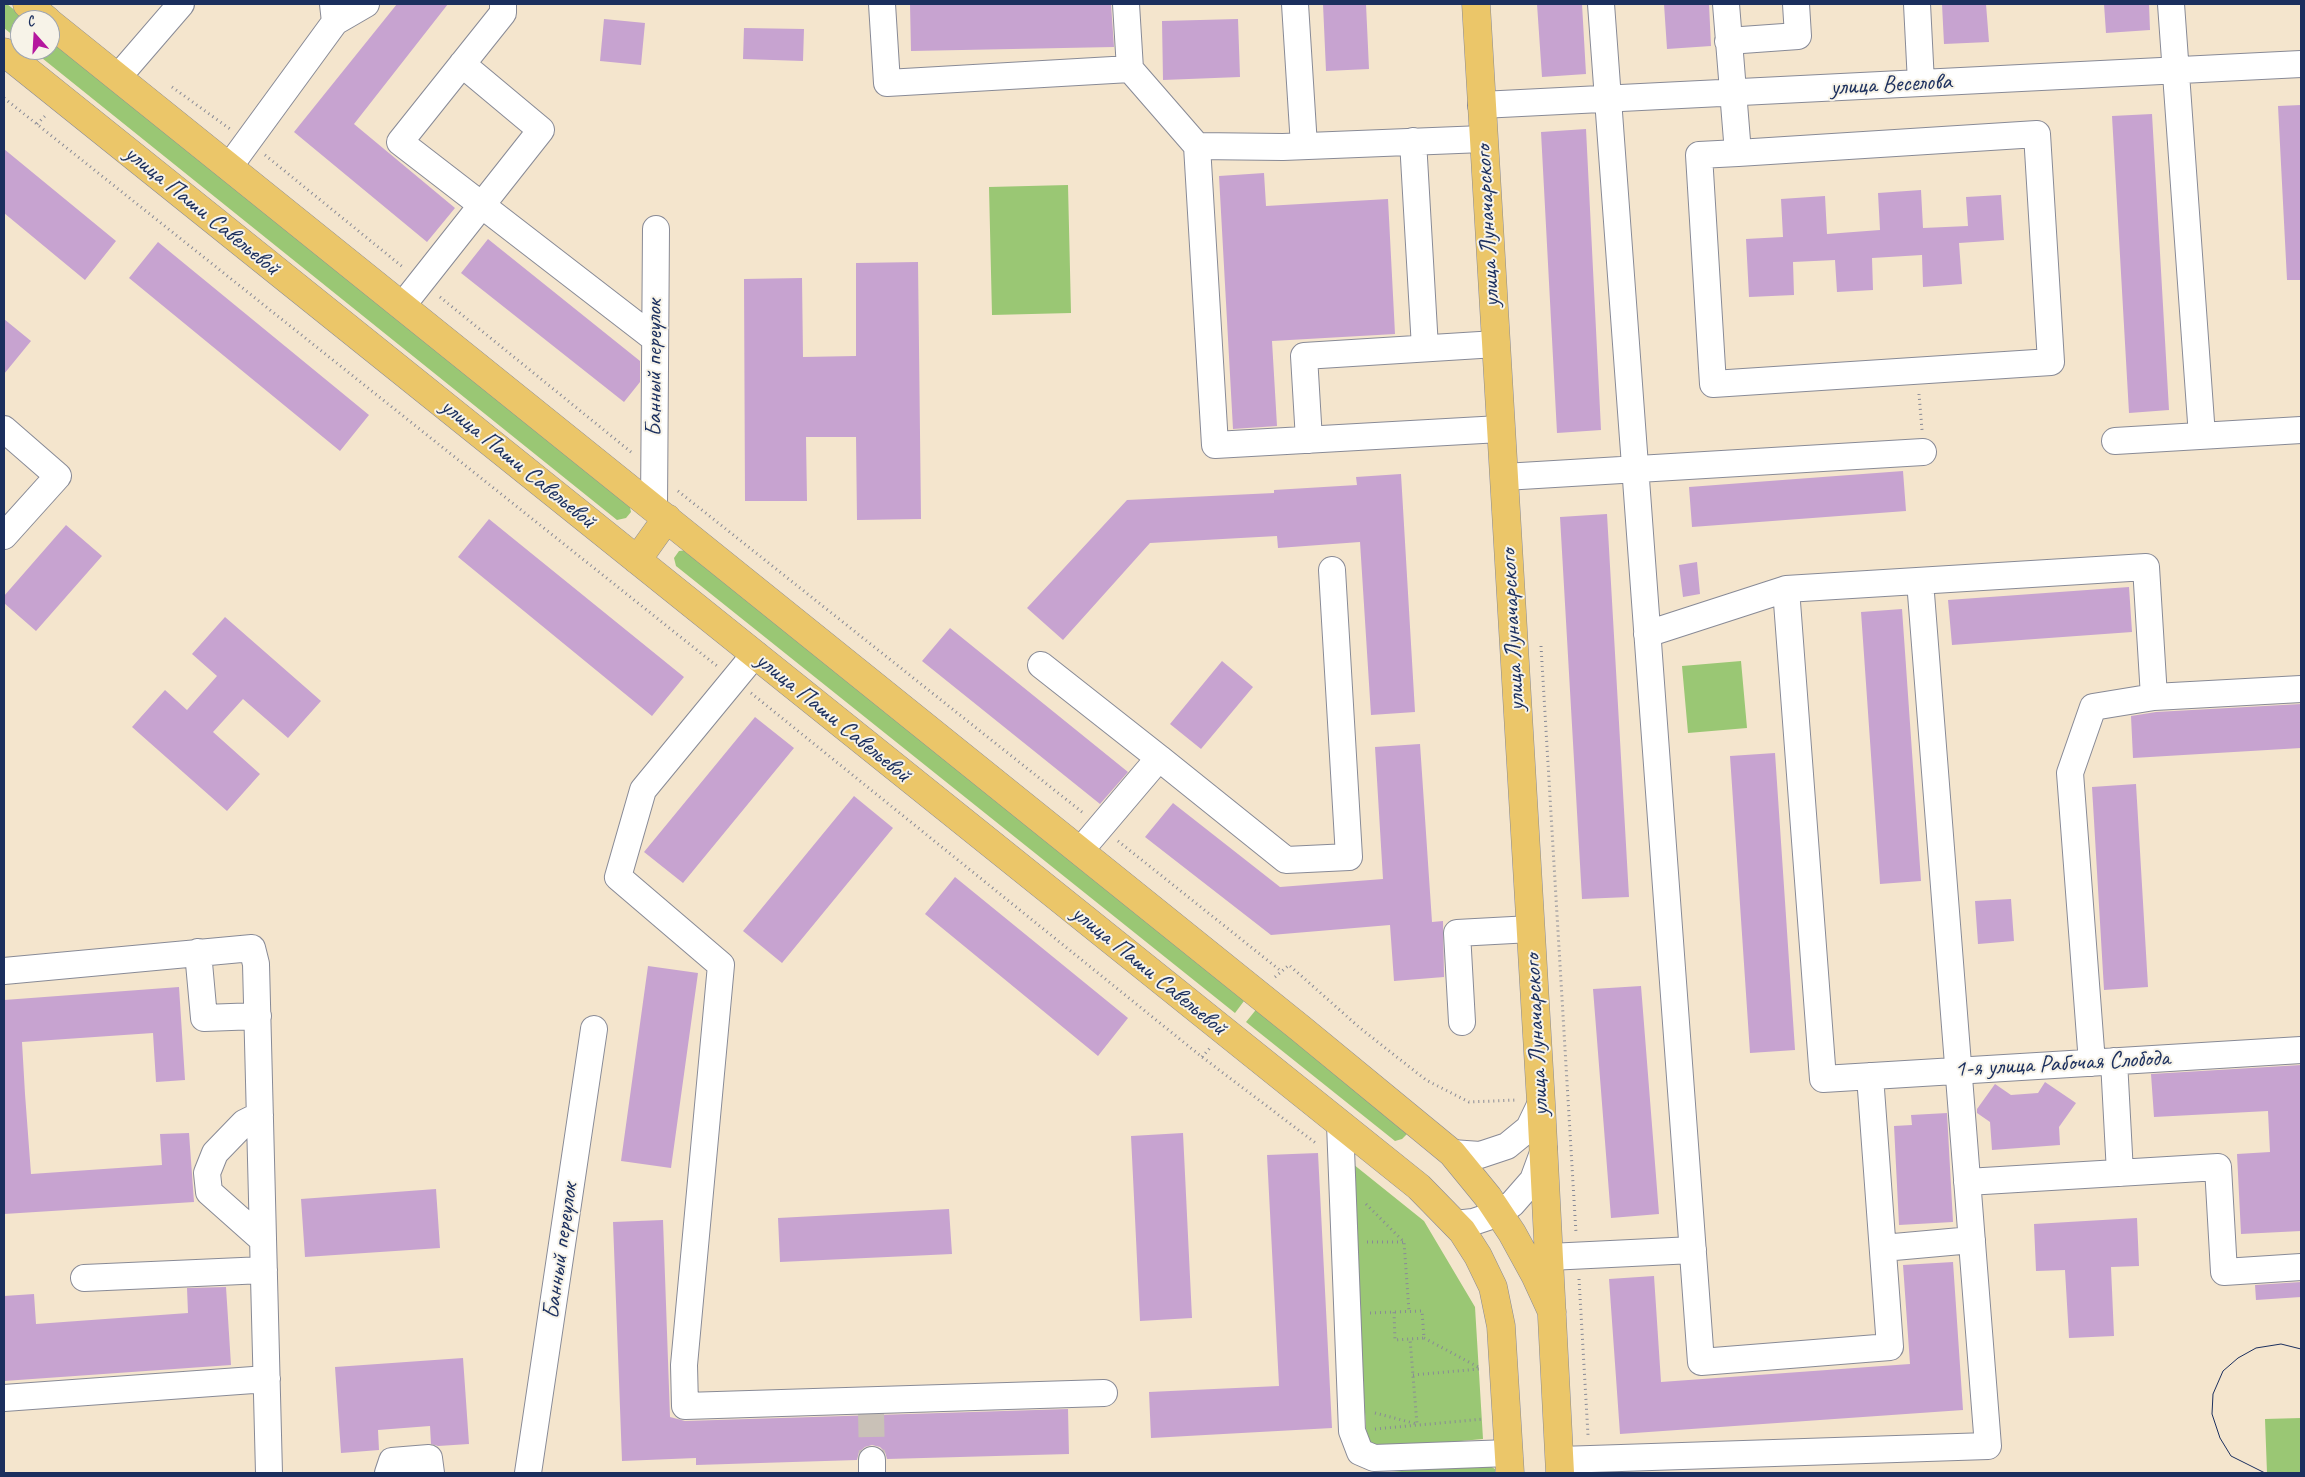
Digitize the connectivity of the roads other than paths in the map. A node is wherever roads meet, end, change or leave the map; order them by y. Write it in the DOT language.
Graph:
graph roads {
  1 [pos="181,4"];
  2 [pos="366,4"];
  3 [pos="503,4"];
  4 [pos="882,4"];
  5 [pos="1126,4"];
  6 [pos="1295,4"];
  7 [pos="1476,4"];
  8 [pos="1601,4"];
  9 [pos="1726,4"];
  10 [pos="1796,4"];
  11 [pos="1917,4"];
  12 [pos="2171,4"];
  13 [pos="334,13"];
  14 [pos="60,31"];
  15 [pos="1728,41"];
  16 [pos="4,52"];
  17 [pos="462,64"];
  18 [pos="2301,64"];
  19 [pos="1130,69"];
  20 [pos="2175,70"];
  21 [pos="118,77"];
  22 [pos="1921,83"];
  23 [pos="1734,92"];
  24 [pos="1608,99"];
  25 [pos="1481,105"];
  26 [pos="1483,138"];
  27 [pos="1413,141"];
  28 [pos="1197,146"];
  29 [pos="1304,146"];
  30 [pos="1738,153"];
  31 [pos="229,167"];
  32 [pos="481,207"];
  33 [pos="656,229"];
  34 [pos="402,306"];
  35 [pos="655,339"];
  36 [pos="1496,344"];
  37 [pos="1425,348"];
  38 [pos="4,429"];
  39 [pos="1500,429"];
  40 [pos="2301,430"];
  41 [pos="2202,436"];
  42 [pos="1309,440"];
  43 [pos="2115,441"];
  44 [pos="1924,452"];
  45 [pos="1635,469"];
  46 [pos="1504,477"];
  47 [pos="660,513"];
  48 [pos="4,536"];
  49 [pos="637,560"];
  50 [pos="1332,570"];
  51 [pos="1920,580"];
  52 [pos="1786,589"];
  53 [pos="1648,634"];
  54 [pos="755,654"];
  55 [pos="1041,665"];
  56 [pos="2301,689"];
  57 [pos="2154,697"];
  58 [pos="1159,758"];
  59 [pos="1080,851"];
  60 [pos="1531,929"];
  61 [pos="198,952"];
  62 [pos="4,971"];
  63 [pos="258,1016"];
  64 [pos="1462,1022"];
  65 [pos="594,1030"];
  66 [pos="2301,1050"];
  67 [pos="2103,1062"];
  68 [pos="1958,1070"];
  69 [pos="1870,1076"];
  70 [pos="1541,1101"];
  71 [pos="260,1116"];
  72 [pos="1340,1124"];
  73 [pos="1544,1150"];
  74 [pos="1452,1154"];
  75 [pos="2120,1173"];
  76 [pos="1967,1182"];
  77 [pos="1499,1212"];
  78 [pos="1455,1224"];
  79 [pos="263,1240"];
  80 [pos="1972,1240"];
  81 [pos="1882,1248"];
  82 [pos="1693,1250"];
  83 [pos="1549,1257"];
  84 [pos="2301,1267"];
  85 [pos="264,1270"];
  86 [pos="84,1278"];
  87 [pos="1552,1312"];
  88 [pos="267,1379"];
  89 [pos="1104,1394"];
  90 [pos="4,1398"];
  91 [pos="1501,1460"];
  92 [pos="1560,1466"];
  93 [pos="270,1473"];
  94 [pos="388,1473"];
  95 [pos="431,1473"];
  96 [pos="528,1473"];
  1 -- 21 [label="street"];
  2 -- 13 [label="street"];
  3 -- 17 [label="street"];
  4 -- 19 [label="street"];
  5 -- 19 [label="street"];
  6 -- 29 [label="street"];
  7 -- 25 [label="main road, улица Луначарского"];
  8 -- 24 [label="street"];
  9 -- 15 [label="street"];
  10 -- 15 [label="street"];
  11 -- 22 [label="street"];
  12 -- 20 [label="street"];
  13 -- 31 [label="street"];
  14 -- 21 [label="main road"];
  15 -- 23 [label="street"];
  16 -- 49 [label="main road, улица Паши Савельевой"];
  17 -- 32 [label="street"];
  17 -- 32 [label="street"];
  18 -- 20 [label="street, улица Веселова"];
  19 -- 28 [label="street"];
  20 -- 22 [label="street, улица Веселова"];
  20 -- 41 [label="street"];
  21 -- 31 [label="main road"];
  22 -- 23 [label="street, улица Веселова"];
  23 -- 24 [label="street, улица Веселова"];
  23 -- 30 [label="street"];
  24 -- 25 [label="street, улица Веселова"];
  24 -- 45 [label="street"];
  25 -- 26 [label="main road, улица Луначарского"];
  26 -- 27 [label="street"];
  26 -- 36 [label="main road, улица Луначарского"];
  27 -- 29 [label="street"];
  27 -- 37 [label="street"];
  28 -- 29 [label="street"];
  28 -- 42 [label="street"];
  30 -- 30 [label="street"];
  31 -- 34 [label="main road"];
  32 -- 34 [label="street"];
  32 -- 35 [label="street"];
  33 -- 35 [label="street, Банный переулок"];
  34 -- 47 [label="main road"];
  35 -- 47 [label="street, Банный переулок"];
  36 -- 37 [label="street"];
  36 -- 39 [label="main road, улица Луначарского"];
  37 -- 42 [label="street"];
  38 -- 48 [label="street"];
  39 -- 42 [label="street"];
  39 -- 46 [label="main road, улица Луначарского"];
  40 -- 41 [label="street"];
  41 -- 43 [label="street"];
  44 -- 45 [label="street"];
  45 -- 46 [label="street"];
  45 -- 53 [label="street"];
  46 -- 60 [label="main road, улица Луначарского"];
  47 -- 49 [label="main road"];
  47 -- 59 [label="main road"];
  49 -- 54 [label="main road, улица Паши Савельевой"];
  50 -- 58 [label="street"];
  51 -- 52 [label="street"];
  51 -- 57 [label="street"];
  51 -- 68 [label="street"];
  52 -- 53 [label="street"];
  52 -- 69 [label="street, 1-я улица Рабочая Слобода"];
  53 -- 82 [label="street"];
  54 -- 72 [label="main road, улица Паши Савельевой"];
  54 -- 89 [label="street"];
  55 -- 58 [label="street"];
  56 -- 57 [label="street"];
  57 -- 67 [label="street"];
  58 -- 59 [label="street"];
  59 -- 74 [label="main road"];
  60 -- 64 [label="street"];
  60 -- 70 [label="main road, улица Луначарского"];
  61 -- 62 [label="street"];
  61 -- 63 [label="street"];
  61 -- 63 [label="street"];
  63 -- 71 [label="street"];
  65 -- 96 [label="street, Банный переулок"];
  66 -- 67 [label="street, 1-я улица Рабочая Слобода"];
  67 -- 68 [label="street, 1-я улица Рабочая Слобода"];
  67 -- 75 [label="street"];
  68 -- 69 [label="street, 1-я улица Рабочая Слобода"];
  68 -- 76 [label="street"];
  69 -- 81 [label="street"];
  70 -- 73 [label="main road, улица Луначарского"];
  70 -- 74 [label="street"];
  71 -- 79 [label="street"];
  71 -- 79 [label="street"];
  72 -- 78 [label="main road, улица Паши Савельевой"];
  72 -- 91 [label="street"];
  73 -- 77 [label="street"];
  73 -- 83 [label="main road, улица Луначарского"];
  74 -- 77 [label="main road"];
  75 -- 76 [label="street"];
  75 -- 84 [label="street"];
  76 -- 80 [label="street"];
  77 -- 78 [label="street"];
  77 -- 87 [label="main road"];
  78 -- 91 [label="main road, улица Паши Савельевой"];
  79 -- 85 [label="street"];
  80 -- 81 [label="street"];
  80 -- 92 [label="street"];
  81 -- 82 [label="street"];
  82 -- 83 [label="street"];
  83 -- 87 [label="main road"];
  85 -- 86 [label="street"];
  85 -- 88 [label="street"];
  87 -- 92 [label="main road"];
  88 -- 90 [label="street"];
  88 -- 93 [label="street"];
  94 -- 95 [label="street"];
}
